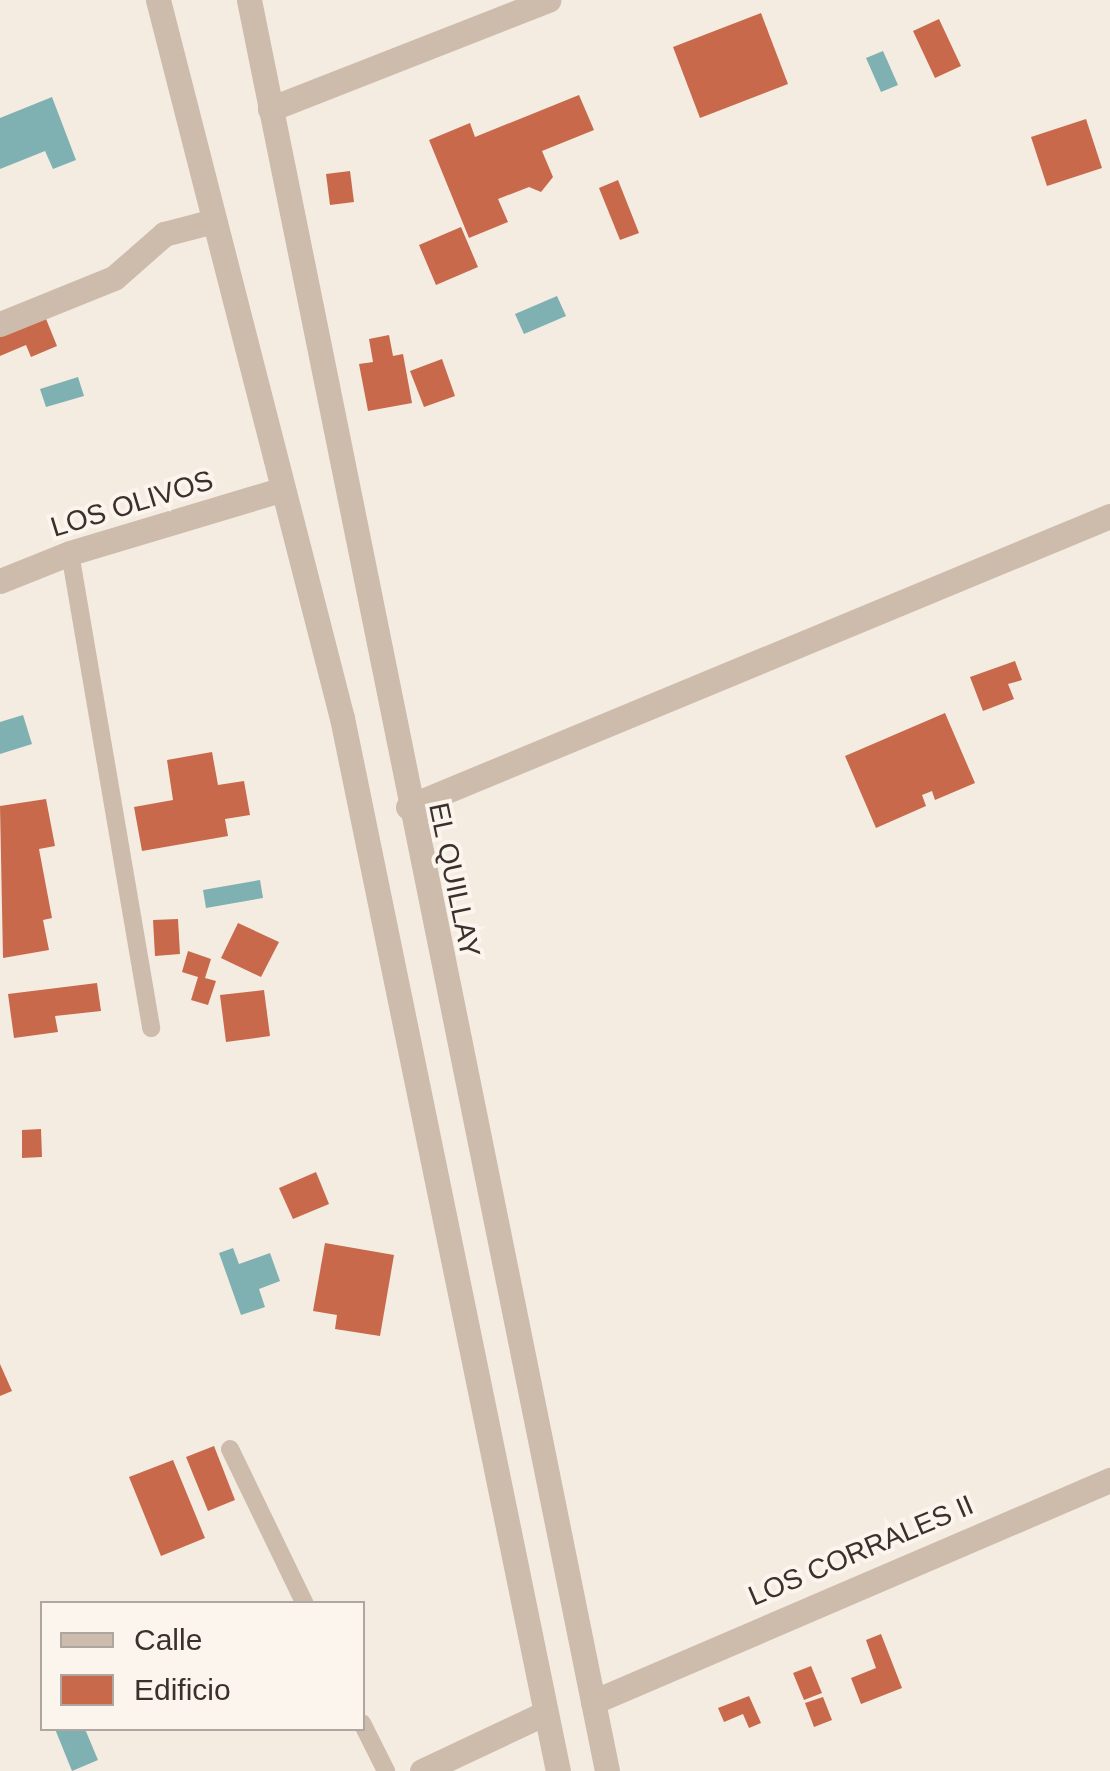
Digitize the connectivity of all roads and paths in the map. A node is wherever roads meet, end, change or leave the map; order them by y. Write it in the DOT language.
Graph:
graph roads {
  1 [pos="158,0"];
  2 [pos="249,0"];
  3 [pos="548,0"];
  4 [pos="270,110"];
  5 [pos="214,221"];
  6 [pos="0,324"];
  7 [pos="283,489"];
  8 [pos="1110,516"];
  9 [pos="70,553"];
  10 [pos="0,582"];
  11 [pos="408,807"];
  12 [pos="151,1028"];
  13 [pos="230,1449"];
  14 [pos="1110,1480"];
  15 [pos="303,1601"];
  16 [pos="593,1702"];
  17 [pos="545,1714"];
  18 [pos="365,1729"];
  19 [pos="386,1771"];
  20 [pos="422,1771"];
  21 [pos="558,1771"];
  22 [pos="607,1771"];
  1 -- 5 [label="street"];
  2 -- 4 [label="street, EL QUILLAY"];
  3 -- 4 [label="street"];
  4 -- 11 [label="street, EL QUILLAY"];
  5 -- 6 [label="street"];
  5 -- 7 [label="street"];
  7 -- 9 [label="street, LOS OLIVOS"];
  7 -- 17 [label="street"];
  8 -- 11 [label="street"];
  9 -- 10 [label="street, LOS OLIVOS"];
  9 -- 12 [label="lane"];
  11 -- 16 [label="street, EL QUILLAY"];
  13 -- 15 [label="lane"];
  14 -- 16 [label="street, LOS CORRALES II"];
  16 -- 22 [label="street, EL QUILLAY"];
  17 -- 20 [label="street"];
  17 -- 21 [label="street"];
  18 -- 19 [label="lane"];
}
